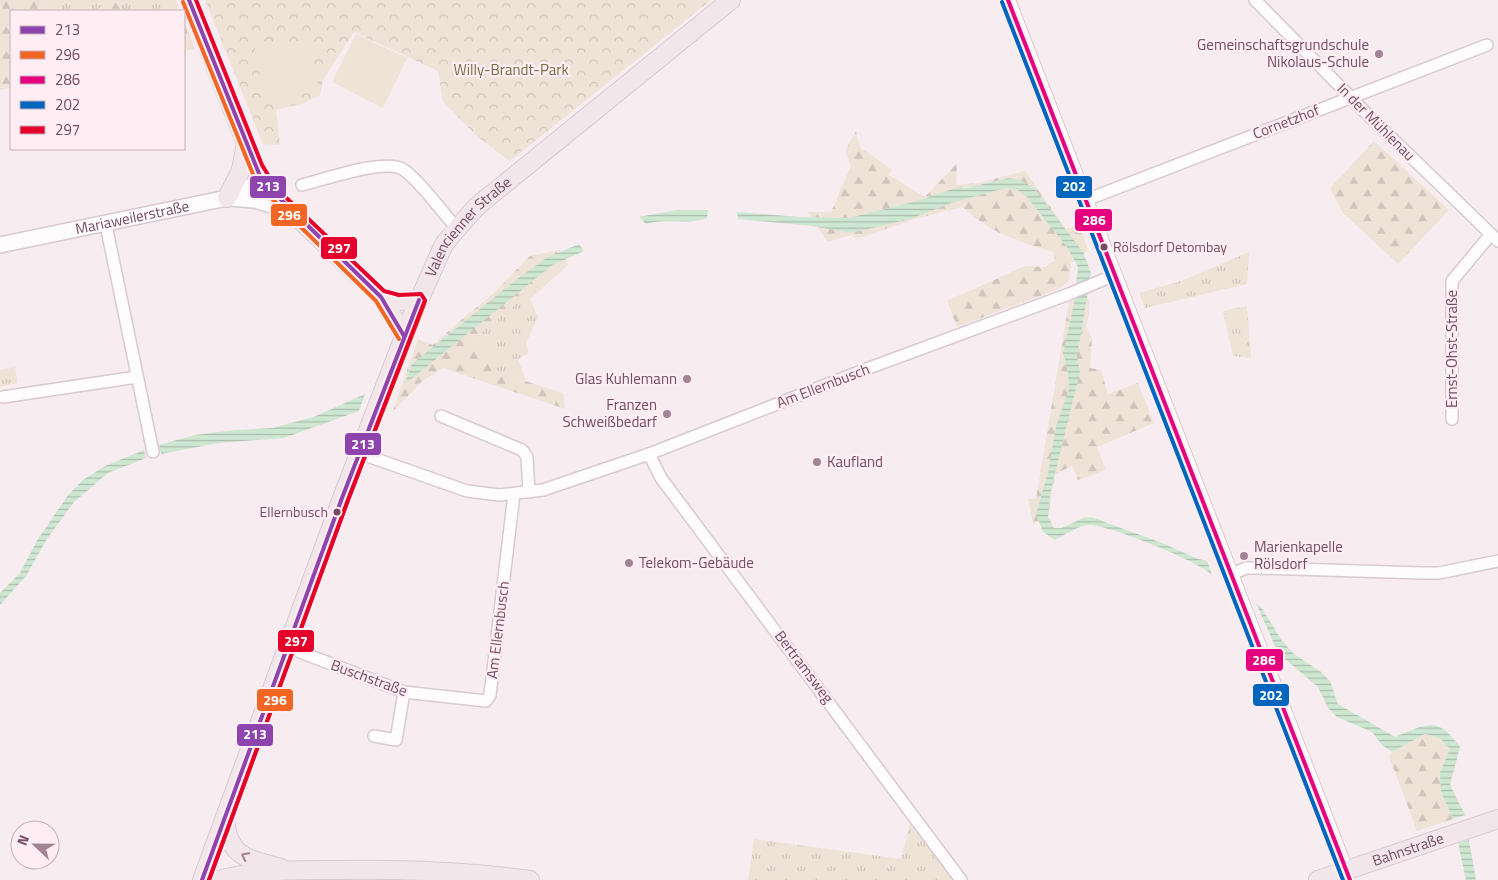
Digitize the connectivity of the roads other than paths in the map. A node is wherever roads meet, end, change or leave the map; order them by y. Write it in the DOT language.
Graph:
graph roads {
  1 [pos="731,0"];
  2 [pos="1008,0"];
  3 [pos="1256,0"];
  4 [pos="190,4"];
  5 [pos="1487,45"];
  6 [pos="1350,97"];
  7 [pos="246,143"];
  8 [pos="262,181"];
  9 [pos="302,185"];
  10 [pos="227,198"];
  11 [pos="1086,200"];
  12 [pos="290,210"];
  13 [pos="106,224"];
  14 [pos="456,227"];
  15 [pos="1494,238"];
  16 [pos="0,245"];
  17 [pos="1115,275"];
  18 [pos="381,297"];
  19 [pos="419,300"];
  20 [pos="404,336"];
  21 [pos="137,377"];
  22 [pos="3,397"];
  23 [pos="441,416"];
  24 [pos="1452,419"];
  25 [pos="153,452"];
  26 [pos="359,453"];
  27 [pos="648,454"];
  28 [pos="529,492"];
  29 [pos="514,494"];
  30 [pos="1498,561"];
  31 [pos="1230,574"];
  32 [pos="287,647"];
  33 [pos="404,692"];
  34 [pos="483,702"];
  35 [pos="374,736"];
  36 [pos="225,818"];
  37 [pos="1498,819"];
  38 [pos="289,871"];
  39 [pos="1348,875"];
  40 [pos="469,876"];
  41 [pos="202,880"];
  42 [pos="220,880"];
  43 [pos="530,880"];
  44 [pos="961,880"];
  45 [pos="1318,880"];
  1 -- 14 [label="main road, Valencienner Straße"];
  2 -- 11 [label="street"];
  3 -- 6 [label="street, In der Mühlenau"];
  4 -- 7 [label="main road"];
  5 -- 6 [label="street, Cornetzhof"];
  6 -- 11 [label="street, Cornetzhof"];
  6 -- 15 [label="street, In der Mühlenau"];
  7 -- 8 [label="main road"];
  7 -- 10 [label="main road"];
  8 -- 10 [label="main road, Mariaweilerstraße"];
  8 -- 12 [label="main road"];
  9 -- 14 [label="street"];
  10 -- 12 [label="main road"];
  10 -- 13 [label="main road, Mariaweilerstraße"];
  11 -- 17 [label="street"];
  12 -- 18 [label="main road"];
  13 -- 16 [label="main road, Mariaweilerstraße"];
  13 -- 21 [label="street"];
  14 -- 19 [label="main road, Valencienner Straße"];
  15 -- 24 [label="street, Ernst-Ohst-Straße"];
  17 -- 27 [label="street, Am Ellernbusch"];
  17 -- 31 [label="street"];
  18 -- 19 [label="main road"];
  18 -- 20 [label="main road"];
  19 -- 20 [label="main road, Valencienner Straße"];
  20 -- 26 [label="main road, Valencienner Straße"];
  21 -- 22 [label="street"];
  21 -- 25 [label="street"];
  23 -- 28 [label="street"];
  26 -- 29 [label="street, Am Ellernbusch"];
  26 -- 32 [label="main road, Valencienner Straße"];
  27 -- 28 [label="street, Am Ellernbusch"];
  27 -- 44 [label="street, Bertramsweg"];
  28 -- 29 [label="street, Am Ellernbusch"];
  29 -- 34 [label="street, Am Ellernbusch"];
  30 -- 31 [label="street"];
  31 -- 39 [label="street"];
  32 -- 33 [label="street, Buschstraße"];
  32 -- 36 [label="main road, Valencienner Straße"];
  33 -- 34 [label="street, Buschstraße"];
  33 -- 35 [label="street"];
  38 -- 36 [label="main road, one-way"];
  36 -- 41 [label="main road, Valencienner Straße"];
  37 -- 39 [label="main road, Bahnstraße"];
  38 -- 40 [label="main road"];
  38 -- 42 [label="main road"];
  39 -- 45 [label="main road, Bahnstraße"];
  40 -- 43 [label="main road"];
}
